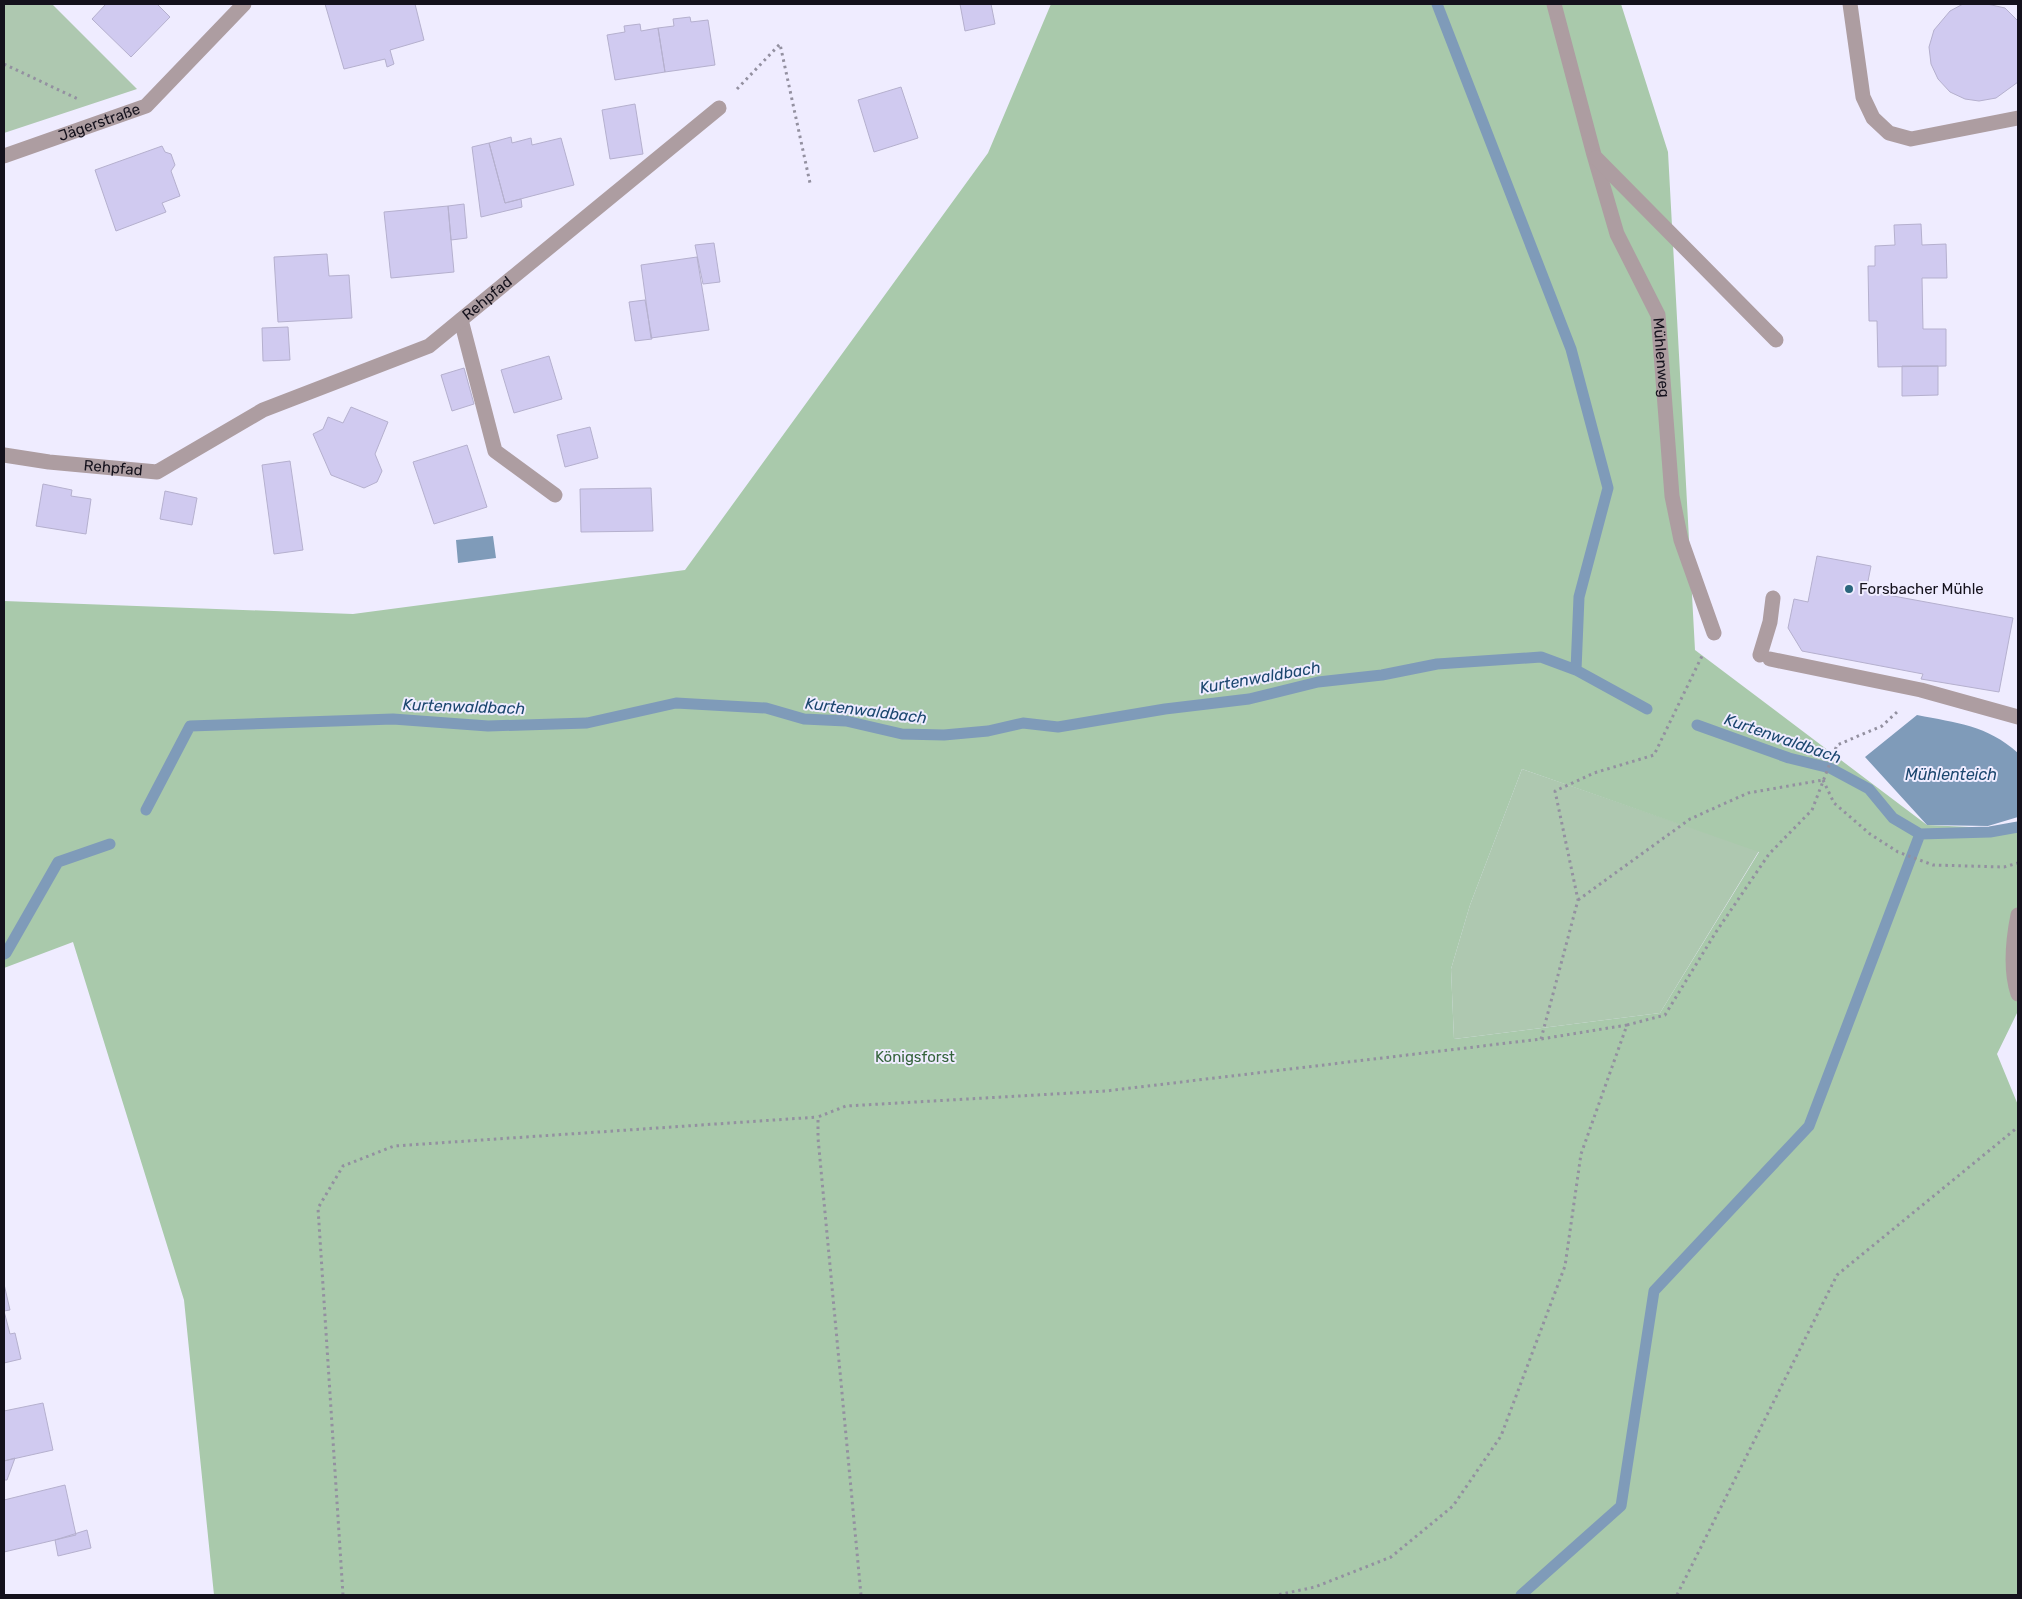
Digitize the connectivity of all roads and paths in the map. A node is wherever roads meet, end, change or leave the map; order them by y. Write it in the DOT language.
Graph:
graph roads {
  1 [pos="244,4"];
  2 [pos="1554,4"];
  3 [pos="1850,4"];
  4 [pos="4,64"];
  5 [pos="719,108"];
  6 [pos="120,117"];
  7 [pos="2018,118"];
  8 [pos="1594,155"];
  9 [pos="4,156"];
  10 [pos="810,183"];
  11 [pos="461,320"];
  12 [pos="1776,340"];
  13 [pos="4,456"];
  14 [pos="555,495"];
  15 [pos="1773,598"];
  16 [pos="1714,634"];
  17 [pos="1920,690"];
  18 [pos="2018,717"];
  19 [pos="1823,780"];
  20 [pos="2018,863"];
  21 [pos="1578,900"];
  22 [pos="2018,915"];
  23 [pos="2018,994"];
  24 [pos="1626,1025"];
  25 [pos="1542,1039"];
  26 [pos="818,1117"];
  27 [pos="2018,1127"];
  28 [pos="343,1595"];
  29 [pos="861,1595"];
  30 [pos="1277,1595"];
  31 [pos="1677,1595"];
  1 -- 6 [label="street, Jägerstraße"];
  2 -- 8 [label="street, Mühlenweg"];
  3 -- 7 [label="street"];
  4 -- 6 [label="path"];
  5 -- 10 [label="path"];
  5 -- 11 [label="street, Rehpfad"];
  6 -- 9 [label="street, Jägerstraße"];
  8 -- 12 [label="street"];
  8 -- 16 [label="street, Mühlenweg"];
  11 -- 13 [label="street, Rehpfad"];
  11 -- 14 [label="street"];
  15 -- 17 [label="street"];
  16 -- 21 [label="path"];
  17 -- 18 [label="street"];
  17 -- 19 [label="path"];
  19 -- 20 [label="path"];
  19 -- 21 [label="path"];
  19 -- 24 [label="path"];
  21 -- 25 [label="path"];
  22 -- 23 [label="street"];
  24 -- 25 [label="path"];
  24 -- 30 [label="path"];
  25 -- 26 [label="path"];
  26 -- 28 [label="path"];
  26 -- 29 [label="path"];
  27 -- 31 [label="path"];
}
